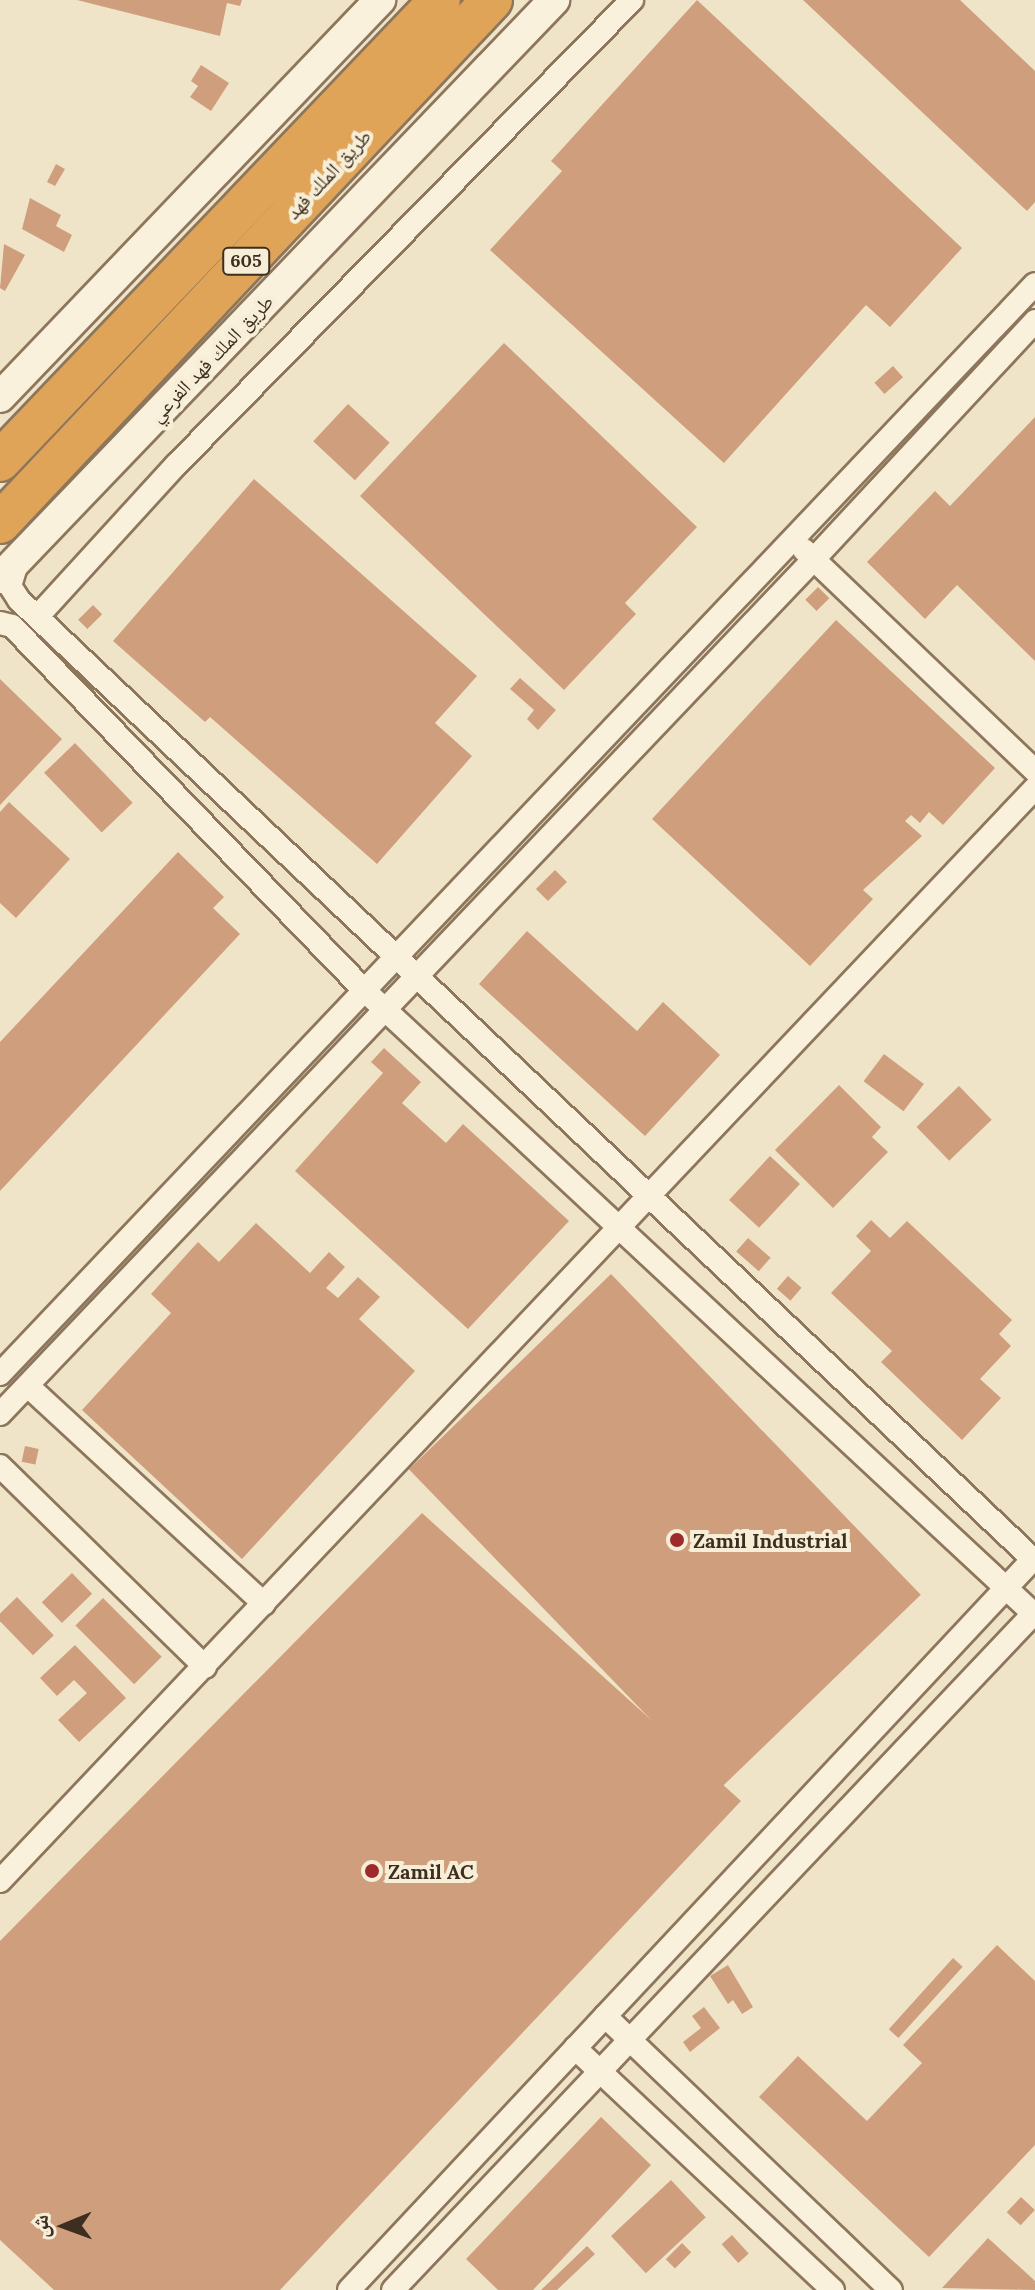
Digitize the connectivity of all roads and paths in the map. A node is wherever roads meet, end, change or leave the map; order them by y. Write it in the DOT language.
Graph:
graph roads {
  1 [pos="380,0"];
  2 [pos="440,0"];
  3 [pos="492,0"];
  4 [pos="554,0"];
  5 [pos="632,0"];
  6 [pos="1035,284"];
  7 [pos="1035,321"];
  8 [pos="0,397"];
  9 [pos="0,461"];
  10 [pos="0,523"];
  11 [pos="794,541"];
  12 [pos="814,559"];
  13 [pos="10,568"];
  14 [pos="38,616"];
  15 [pos="0,623"];
  16 [pos="1035,771"];
  17 [pos="1035,788"];
  18 [pos="394,959"];
  19 [pos="415,979"];
  20 [pos="364,990"];
  21 [pos="386,1011"];
  22 [pos="650,1198"];
  23 [pos="621,1228"];
  24 [pos="0,1374"];
  25 [pos="28,1386"];
  26 [pos="0,1414"];
  27 [pos="0,1466"];
  28 [pos="1034,1559"];
  29 [pos="1005,1588"];
  30 [pos="264,1604"];
  31 [pos="1035,1614"];
  32 [pos="205,1667"];
  33 [pos="0,1881"];
  34 [pos="605,2016"];
  35 [pos="631,2038"];
  36 [pos="575,2048"];
  37 [pos="602,2069"];
  38 [pos="349,2290"];
  39 [pos="393,2290"];
  40 [pos="833,2290"];
  41 [pos="891,2290"];
  1 -- 8 [label="main road"];
  2 -- 9 [label="highway, طريق الملك فهد / 605"];
  3 -- 10 [label="highway, طريق الملك فهد / 605"];
  4 -- 13 [label="main road, طريق الملك فهد الفرعي"];
  5 -- 14 [label="street"];
  6 -- 11 [label="street"];
  7 -- 12 [label="street"];
  11 -- 12 [label="street"];
  11 -- 18 [label="street"];
  12 -- 16 [label="street"];
  12 -- 19 [label="street"];
  13 -- 14 [label="street"];
  14 -- 18 [label="street"];
  15 -- 20 [label="street"];
  17 -- 22 [label="street"];
  18 -- 19 [label="street"];
  18 -- 20 [label="street"];
  19 -- 21 [label="street"];
  19 -- 22 [label="street"];
  20 -- 21 [label="street"];
  20 -- 24 [label="street"];
  21 -- 23 [label="street"];
  21 -- 25 [label="street"];
  22 -- 23 [label="street"];
  22 -- 28 [label="street"];
  23 -- 29 [label="street"];
  23 -- 30 [label="street"];
  25 -- 26 [label="street"];
  25 -- 30 [label="street"];
  27 -- 32 [label="street"];
  28 -- 29 [label="street"];
  29 -- 31 [label="street"];
  29 -- 34 [label="street"];
  30 -- 32 [label="street"];
  31 -- 35 [label="street"];
  32 -- 33 [label="street"];
  34 -- 35 [label="street"];
  34 -- 36 [label="street"];
  35 -- 37 [label="street"];
  35 -- 41 [label="street"];
  36 -- 37 [label="street"];
  36 -- 38 [label="street"];
  37 -- 39 [label="street"];
  37 -- 40 [label="street"];
}
